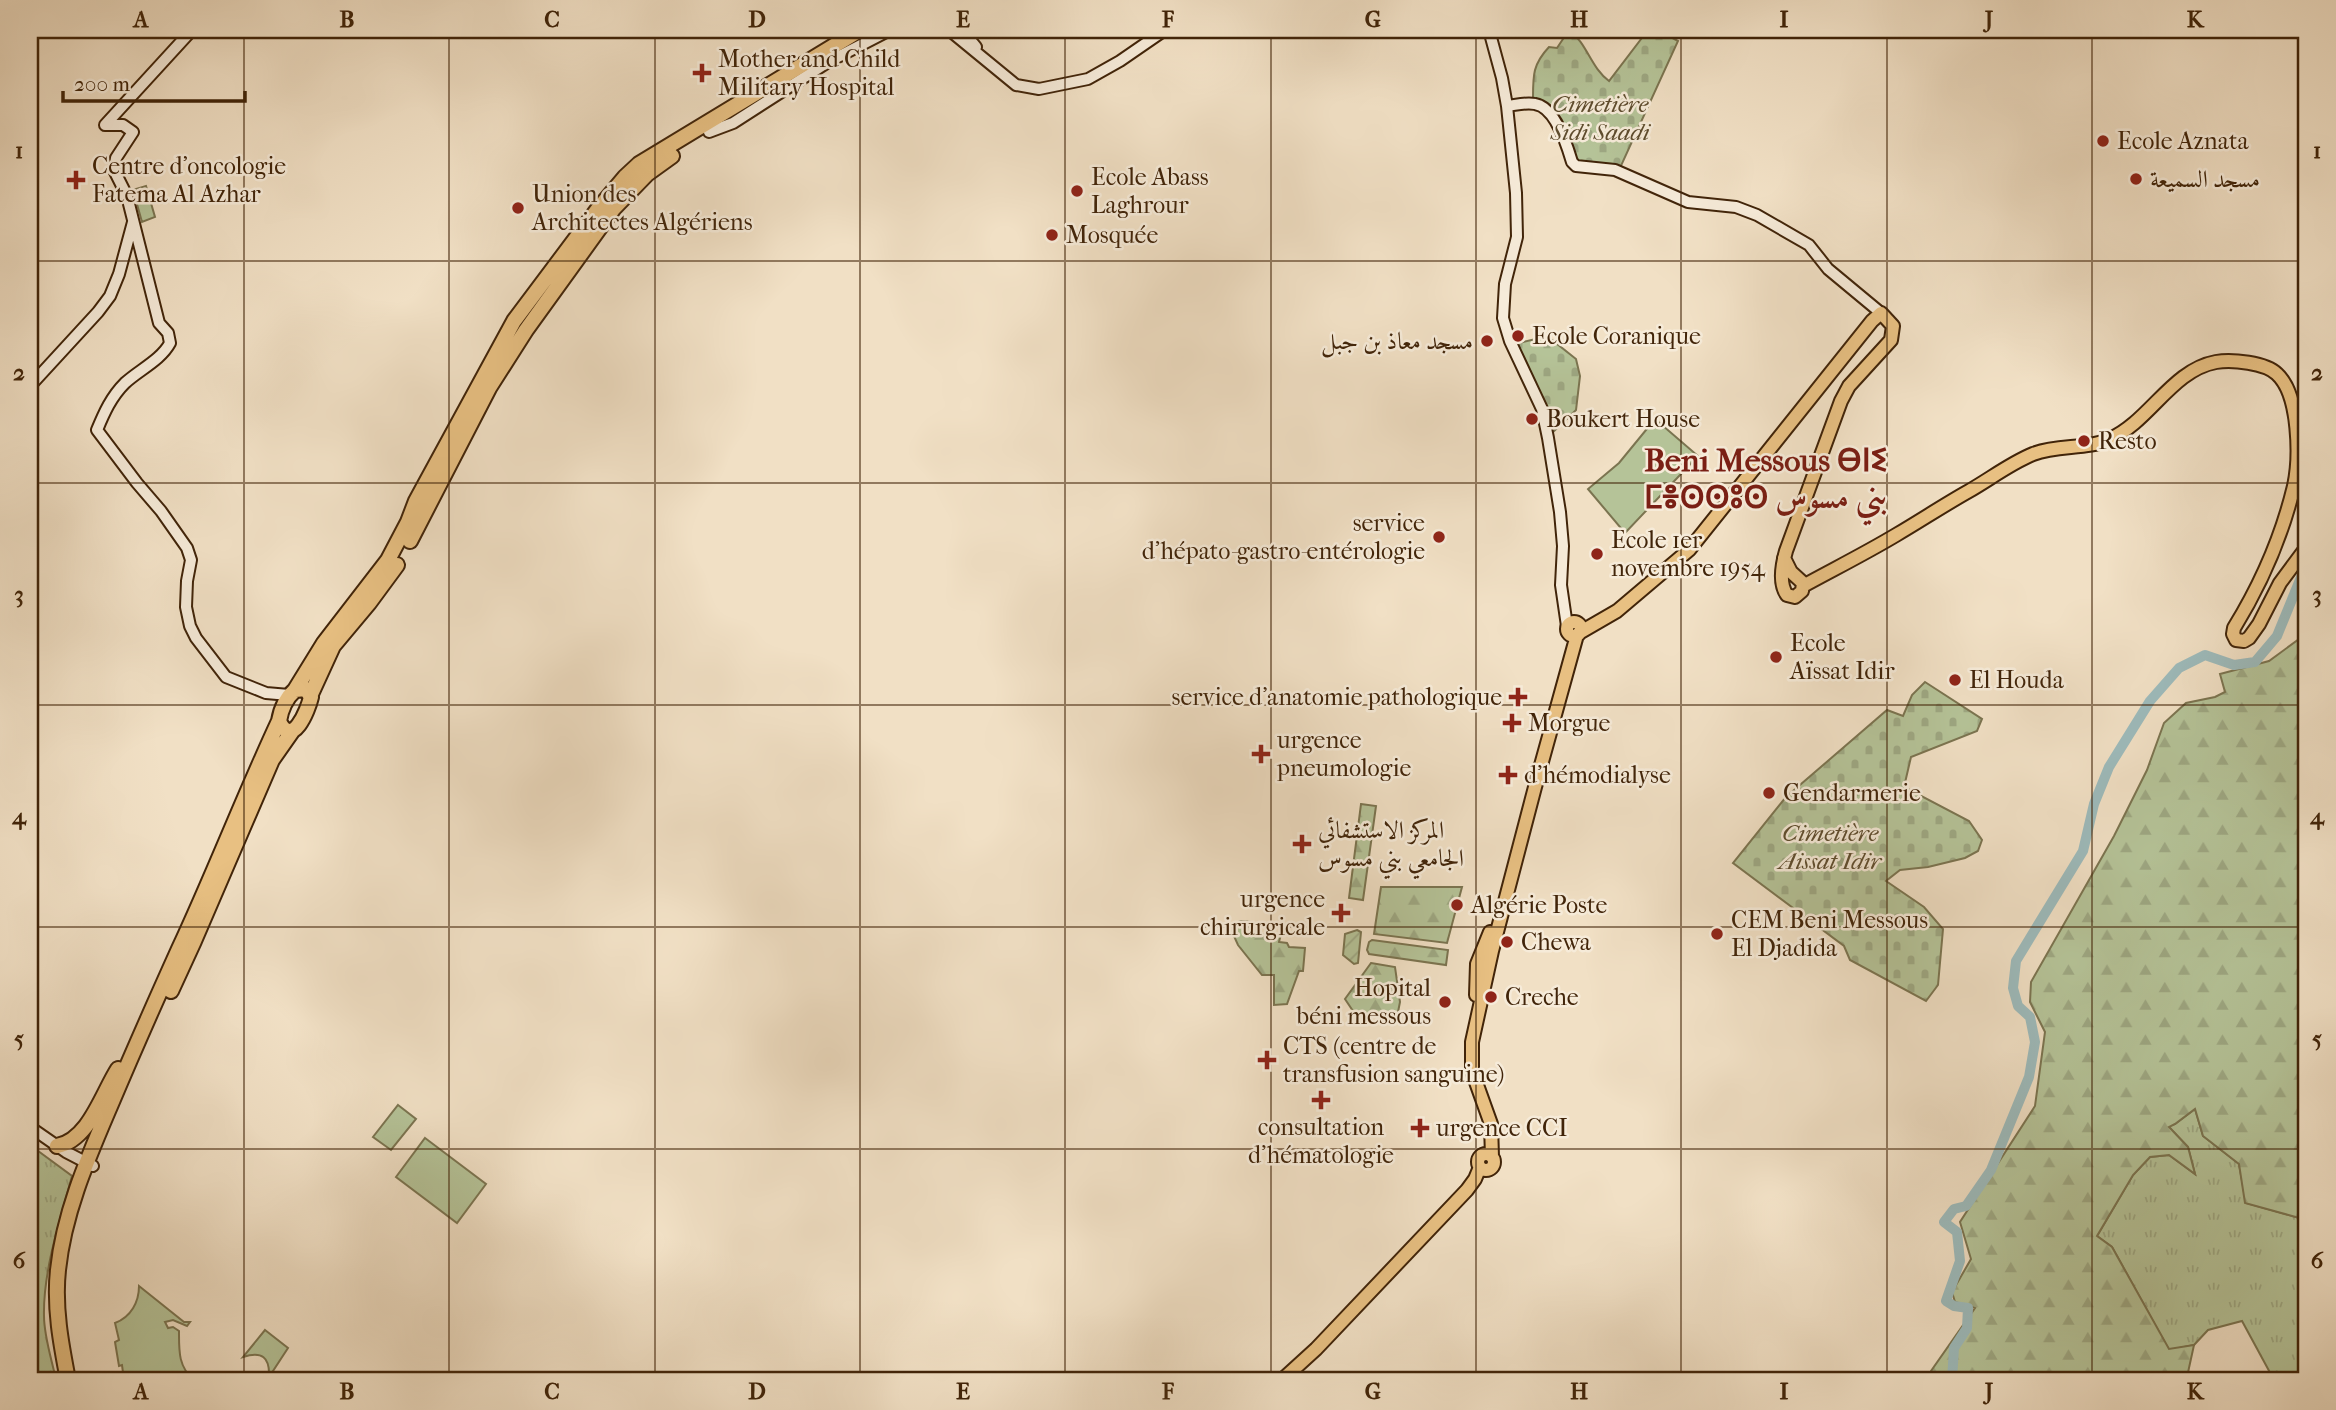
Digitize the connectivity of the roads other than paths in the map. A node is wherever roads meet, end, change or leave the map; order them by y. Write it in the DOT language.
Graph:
graph roads {
  1 [pos="192,30"];
  2 [pos="853,30"];
  3 [pos="860,30"];
  4 [pos="872,30"];
  5 [pos="890,30"];
  6 [pos="1165,30"];
  7 [pos="1489,30"];
  8 [pos="956,31"];
  9 [pos="1507,106"];
  10 [pos="706,129"];
  11 [pos="133,222"];
  12 [pos="546,276"];
  13 [pos="1881,313"];
  14 [pos="499,372"];
  15 [pos="30,386"];
  16 [pos="2306,548"];
  17 [pos="1575,630"];
  18 [pos="292,692"];
  19 [pos="266,693"];
  20 [pos="311,694"];
  21 [pos="280,715"];
  22 [pos="293,730"];
  23 [pos="139,1039"];
  24 [pos="30,1126"];
  25 [pos="30,1135"];
  26 [pos="57,1146"];
  27 [pos="1486,1162"];
  28 [pos="88,1168"];
  29 [pos="68,1380"];
  30 [pos="78,1380"];
  31 [pos="1282,1380"];
  32 [pos="1290,1380"];
  1 -- 11 [label="street"];
  2 -- 10 [label="street"];
  3 -- 10 [label="highway"];
  4 -- 10 [label="highway"];
  5 -- 10 [label="street"];
  6 -- 8 [label="street"];
  7 -- 9 [label="street"];
  9 -- 13 [label="street"];
  9 -- 17 [label="street"];
  10 -- 12 [label="highway"];
  10 -- 14 [label="highway"];
  11 -- 15 [label="street"];
  11 -- 19 [label="street"];
  12 -- 14 [label="highway"];
  12 -- 18 [label="highway"];
  13 -- 16 [label="main road"];
  13 -- 17 [label="main road"];
  14 -- 20 [label="highway"];
  17 -- 27 [label="main road"];
  18 -- 19 [label="street"];
  18 -- 20 [label="highway"];
  18 -- 21 [label="highway"];
  19 -- 21 [label="street"];
  20 -- 22 [label="highway"];
  21 -- 22 [label="highway"];
  21 -- 23 [label="highway"];
  22 -- 28 [label="highway"];
  23 -- 26 [label="highway"];
  23 -- 28 [label="highway"];
  24 -- 26 [label="street"];
  25 -- 28 [label="street"];
  26 -- 28 [label="street"];
  27 -- 31 [label="main road"];
  27 -- 32 [label="main road"];
  28 -- 29 [label="highway"];
  28 -- 30 [label="highway"];
}
